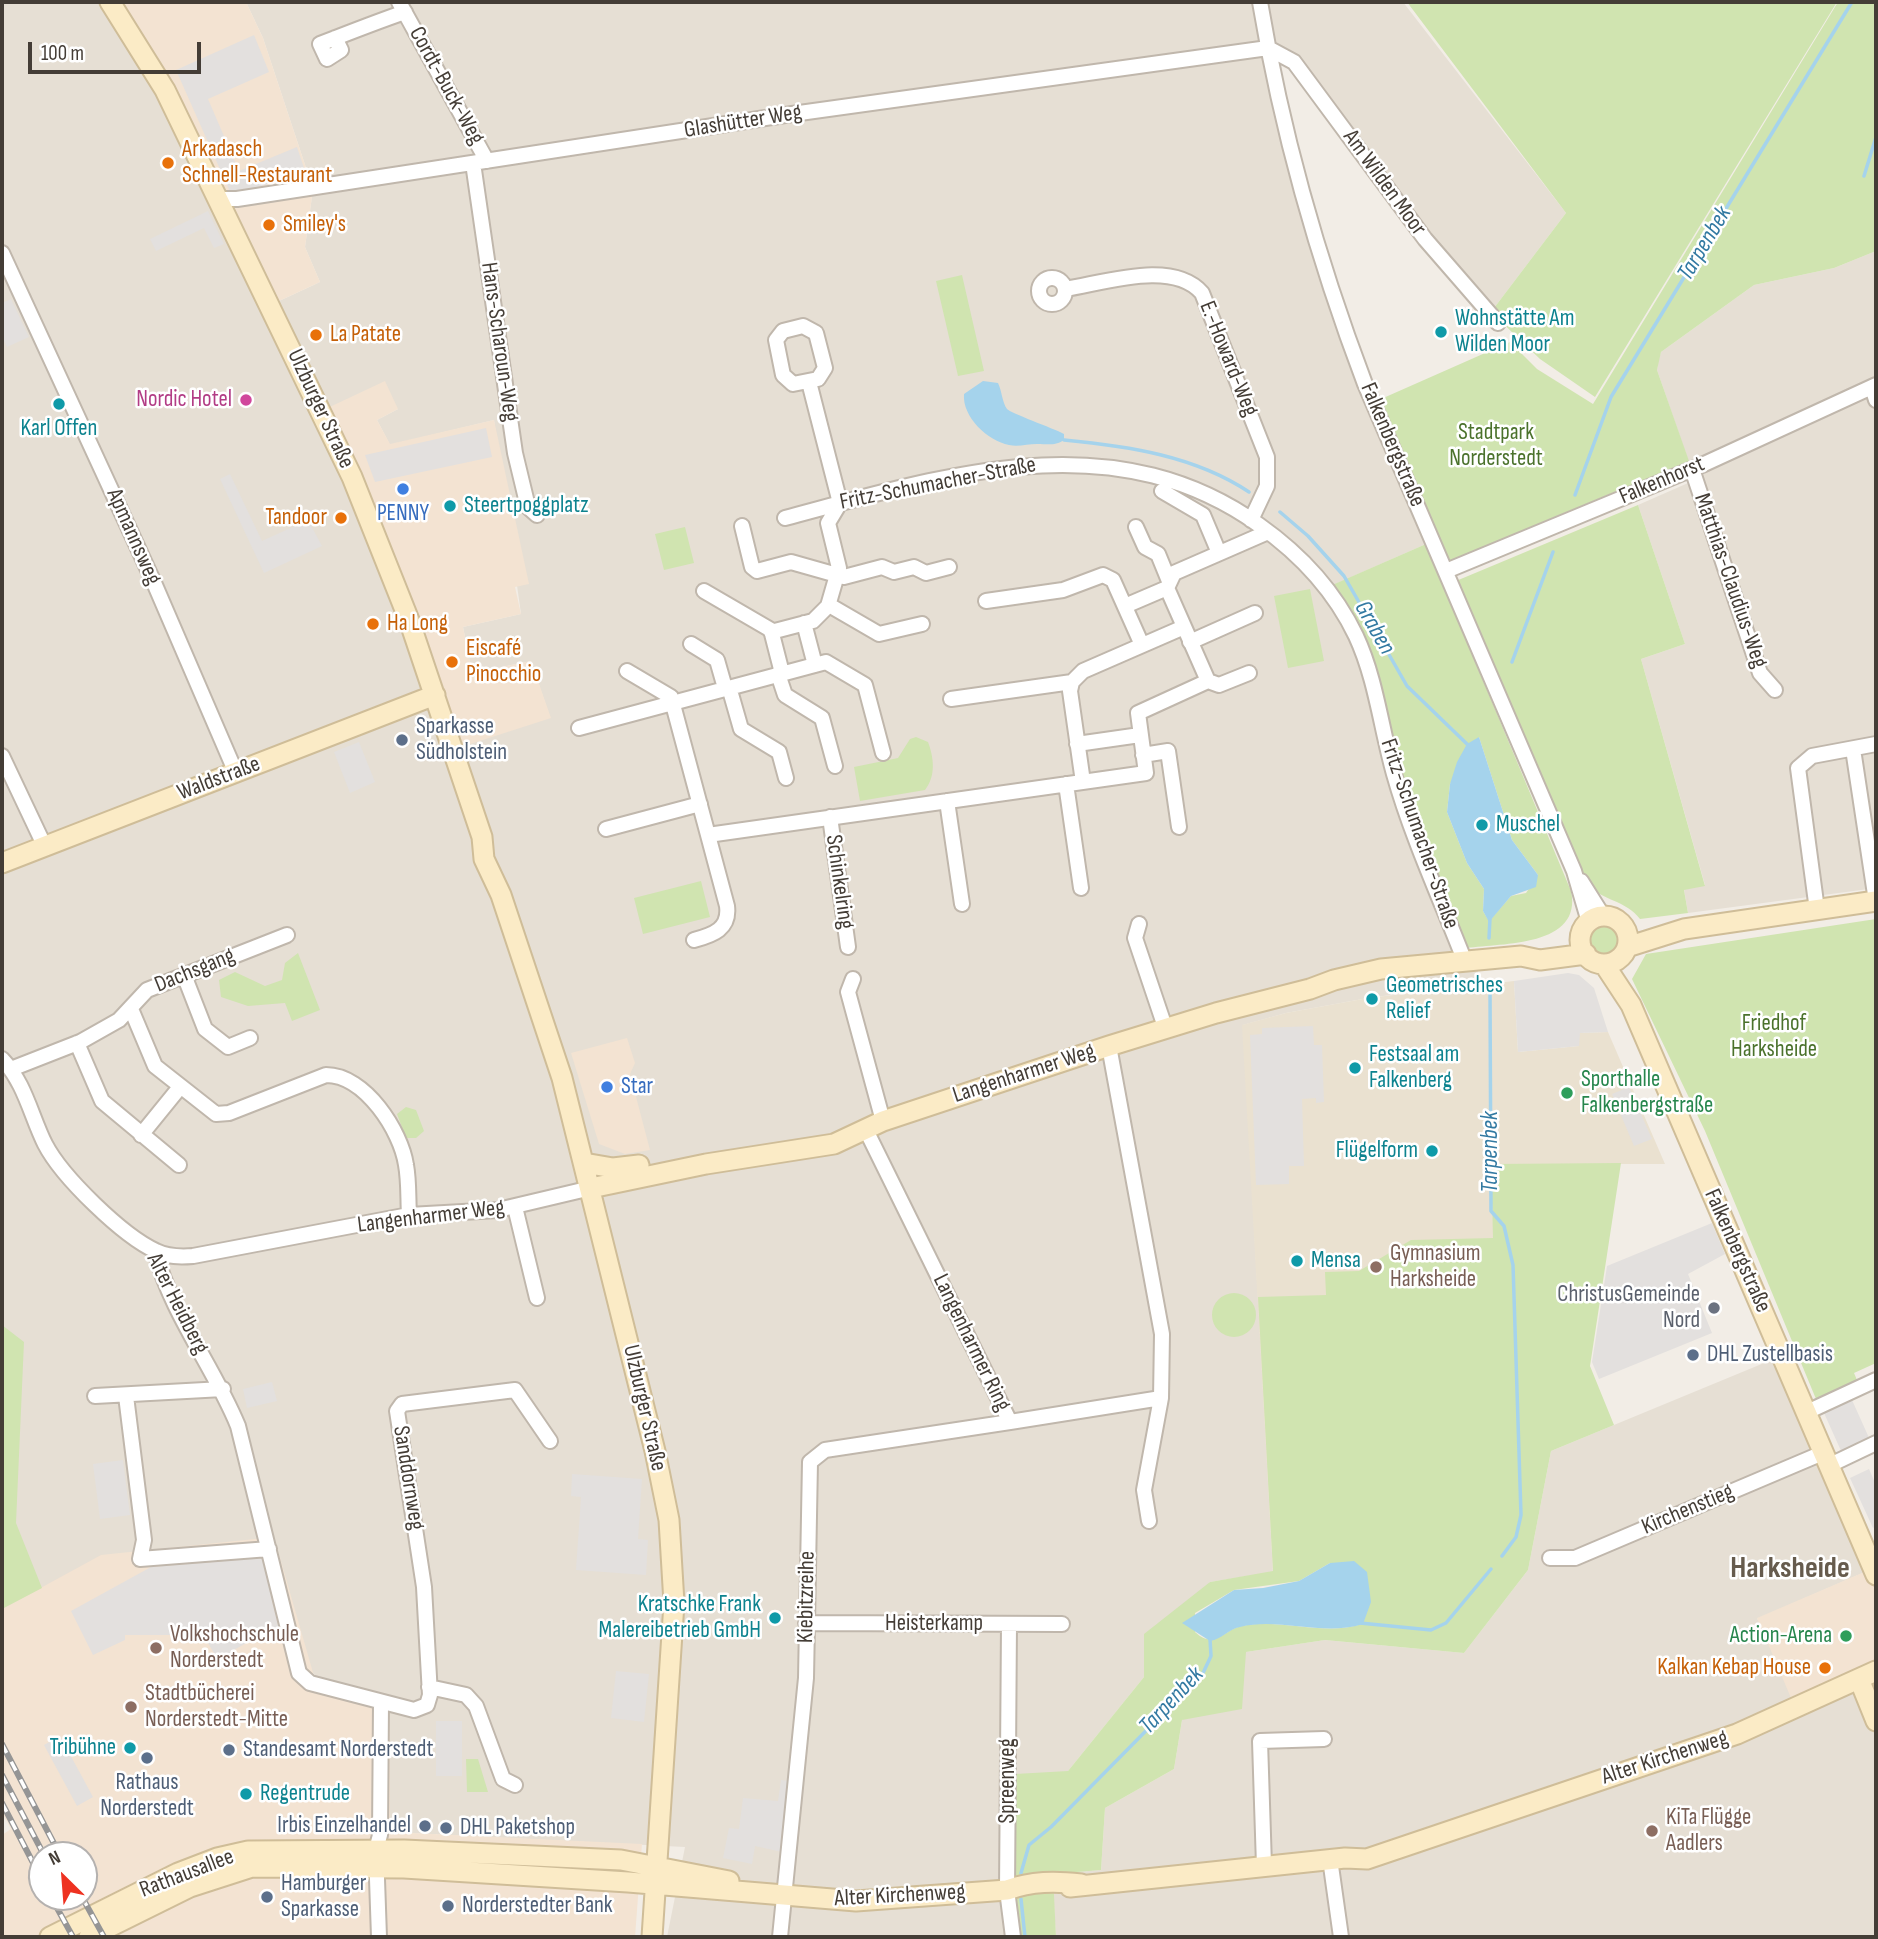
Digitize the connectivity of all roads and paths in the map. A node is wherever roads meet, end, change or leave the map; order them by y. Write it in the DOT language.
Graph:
graph roads {
  1 [pos="110,2"];
  2 [pos="1260,2"];
  3 [pos="402,7"];
  4 [pos="335,38"];
  5 [pos="1268,48"];
  6 [pos="480,162"];
  7 [pos="219,199"];
  8 [pos="2,253"];
  9 [pos="1065,289"];
  10 [pos="1498,323"];
  11 [pos="809,382"];
  12 [pos="1875,390"];
  13 [pos="1692,469"];
  14 [pos="1162,491"];
  15 [pos="840,503"];
  16 [pos="537,515"];
  17 [pos="785,518"];
  18 [pos="1251,520"];
  19 [pos="742,526"];
  20 [pos="1136,527"];
  21 [pos="1268,532"];
  22 [pos="1219,553"];
  23 [pos="948,567"];
  24 [pos="1446,571"];
  25 [pos="838,575"];
  26 [pos="1168,584"];
  27 [pos="704,591"];
  28 [pos="986,601"];
  29 [pos="829,605"];
  30 [pos="1125,607"];
  31 [pos="1255,613"];
  32 [pos="804,623"];
  33 [pos="922,624"];
  34 [pos="1184,627"];
  35 [pos="771,632"];
  36 [pos="1190,642"];
  37 [pos="691,644"];
  38 [pos="1142,645"];
  39 [pos="815,665"];
  40 [pos="627,671"];
  41 [pos="1250,673"];
  42 [pos="780,674"];
  43 [pos="1208,681"];
  44 [pos="1072,682"];
  45 [pos="727,688"];
  46 [pos="1775,690"];
  47 [pos="435,695"];
  48 [pos="951,699"];
  49 [pos="673,702"];
  50 [pos="579,727"];
  51 [pos="1140,735"];
  52 [pos="1077,744"];
  53 [pos="1876,744"];
  54 [pos="1853,749"];
  55 [pos="883,752"];
  56 [pos="1143,755"];
  57 [pos="2,757"];
  58 [pos="835,766"];
  59 [pos="236,773"];
  60 [pos="786,778"];
  61 [pos="1083,782"];
  62 [pos="1066,784"];
  63 [pos="947,801"];
  64 [pos="700,804"];
  65 [pos="830,817"];
  66 [pos="1179,827"];
  67 [pos="606,829"];
  68 [pos="708,835"];
  69 [pos="45,847"];
  70 [pos="2,863"];
  71 [pos="1081,888"];
  72 [pos="1876,901"];
  73 [pos="962,904"];
  74 [pos="1817,910"];
  75 [pos="1139,925"];
  76 [pos="1590,932"];
  77 [pos="287,934"];
  78 [pos="694,940"];
  79 [pos="848,947"];
  80 [pos="1619,949"];
  81 [pos="1465,962"];
  82 [pos="184,975"];
  83 [pos="853,979"];
  84 [pos="131,1009"];
  85 [pos="1165,1027"];
  86 [pos="250,1038"];
  87 [pos="77,1043"];
  88 [pos="1109,1045"];
  89 [pos="6,1064"];
  90 [pos="180,1087"];
  91 [pos="874,1125"];
  92 [pos="142,1135"];
  93 [pos="584,1163"];
  94 [pos="706,1164"];
  95 [pos="179,1165"];
  96 [pos="591,1188"];
  97 [pos="515,1207"];
  98 [pos="408,1215"];
  99 [pos="155,1251"];
  100 [pos="537,1298"];
  101 [pos="1876,1380"];
  102 [pos="223,1389"];
  103 [pos="126,1395"];
  104 [pos="95,1396"];
  105 [pos="1161,1398"];
  106 [pos="1807,1412"];
  107 [pos="1010,1422"];
  108 [pos="550,1441"];
  109 [pos="1876,1443"];
  110 [pos="1828,1459"];
  111 [pos="1149,1521"];
  112 [pos="269,1549"];
  113 [pos="1550,1558"];
  114 [pos="1876,1575"];
  115 [pos="806,1623"];
  116 [pos="1009,1624"];
  117 [pos="1062,1624"];
  118 [pos="1868,1675"];
  119 [pos="429,1687"];
  120 [pos="381,1703"];
  121 [pos="1876,1721"];
  122 [pos="1324,1739"];
  123 [pos="515,1785"];
  124 [pos="1338,1858"];
  125 [pos="377,1859"];
  126 [pos="1264,1866"];
  127 [pos="657,1876"];
  128 [pos="1007,1890"];
  129 [pos="783,1895"];
  130 [pos="50,1937"];
  131 [pos="89,1937"];
  132 [pos="379,1937"];
  133 [pos="652,1937"];
  134 [pos="780,1937"];
  135 [pos="1013,1937"];
  136 [pos="1341,1937"];
  1 -- 7 [label="main road, Ulzburger Straße"];
  2 -- 5 [label="street, Falkenbergstraße"];
  3 -- 4 [label="street, Cordt-Buck-Weg"];
  3 -- 6 [label="street, Cordt-Buck-Weg"];
  5 -- 6 [label="street, Glashütter Weg"];
  5 -- 10 [label="street, Am Wilden Moor"];
  5 -- 24 [label="street, Falkenbergstraße"];
  6 -- 7 [label="street, Glashütter Weg"];
  6 -- 16 [label="street, Hans-Scharoun-Weg"];
  7 -- 47 [label="main road, Ulzburger Straße"];
  8 -- 59 [label="street, Apmannsweg"];
  9 -- 18 [label="street, E.-Howard-Weg"];
  11 -- 15 [label="street"];
  12 -- 13 [label="street, Falkenhorst"];
  13 -- 24 [label="street, Falkenhorst"];
  13 -- 46 [label="street, Matthias-Claudius-Weg"];
  14 -- 22 [label="street"];
  15 -- 17 [label="street, Fritz-Schumacher-Straße"];
  15 -- 18 [label="street, Fritz-Schumacher-Straße"];
  15 -- 25 [label="street"];
  18 -- 21 [label="street, Fritz-Schumacher-Straße"];
  19 -- 25 [label="street"];
  20 -- 26 [label="street"];
  21 -- 22 [label="street"];
  21 -- 81 [label="street, Fritz-Schumacher-Straße"];
  22 -- 26 [label="street"];
  23 -- 25 [label="street"];
  24 -- 76 [label="street, Falkenbergstraße"];
  25 -- 29 [label="street"];
  26 -- 30 [label="street"];
  26 -- 34 [label="street"];
  27 -- 35 [label="street"];
  28 -- 30 [label="street"];
  29 -- 32 [label="street"];
  29 -- 33 [label="street"];
  30 -- 38 [label="street"];
  31 -- 36 [label="street"];
  32 -- 35 [label="street"];
  32 -- 39 [label="street"];
  34 -- 36 [label="street"];
  34 -- 38 [label="street"];
  35 -- 42 [label="street"];
  36 -- 43 [label="street"];
  37 -- 45 [label="street"];
  38 -- 44 [label="street"];
  39 -- 42 [label="street"];
  39 -- 55 [label="street"];
  40 -- 49 [label="street"];
  41 -- 43 [label="street"];
  42 -- 45 [label="street"];
  42 -- 58 [label="street"];
  43 -- 51 [label="street"];
  44 -- 48 [label="street"];
  44 -- 52 [label="street"];
  45 -- 49 [label="street"];
  45 -- 60 [label="street"];
  47 -- 59 [label="main road, Waldstraße"];
  47 -- 93 [label="main road, Ulzburger Straße"];
  49 -- 50 [label="street"];
  49 -- 64 [label="street"];
  51 -- 52 [label="street"];
  51 -- 56 [label="street"];
  52 -- 61 [label="street"];
  53 -- 54 [label="street"];
  54 -- 72 [label="street"];
  54 -- 74 [label="street"];
  56 -- 61 [label="street, Schinkelring"];
  56 -- 66 [label="street"];
  57 -- 69 [label="street"];
  59 -- 69 [label="main road, Waldstraße"];
  61 -- 62 [label="street, Schinkelring"];
  62 -- 63 [label="street, Schinkelring"];
  62 -- 71 [label="street"];
  63 -- 65 [label="street, Schinkelring"];
  63 -- 73 [label="street"];
  64 -- 67 [label="street"];
  64 -- 68 [label="street"];
  65 -- 68 [label="street, Schinkelring"];
  65 -- 79 [label="street, Schinkelring"];
  68 -- 78 [label="street"];
  69 -- 70 [label="main road, Waldstraße"];
  72 -- 74 [label="main road"];
  74 -- 80 [label="main road"];
  75 -- 85 [label="street"];
  76 -- 80 [label="main road"];
  76 -- 80 [label="main road"];
  76 -- 81 [label="main road, Langenharmer Weg"];
  77 -- 82 [label="street, Dachsgang"];
  80 -- 106 [label="main road, Falkenbergstraße"];
  81 -- 85 [label="main road, Langenharmer Weg"];
  82 -- 84 [label="street, Dachsgang"];
  82 -- 86 [label="street"];
  83 -- 91 [label="street"];
  84 -- 87 [label="street, Dachsgang"];
  84 -- 90 [label="street"];
  85 -- 88 [label="main road, Langenharmer Weg"];
  87 -- 89 [label="street, Dachsgang"];
  87 -- 92 [label="street"];
  88 -- 91 [label="main road, Langenharmer Weg"];
  88 -- 105 [label="street"];
  89 -- 99 [label="street, Alter Heidberg"];
  90 -- 92 [label="street"];
  90 -- 98 [label="street"];
  91 -- 94 [label="main road, Langenharmer Weg"];
  91 -- 107 [label="street, Langenharmer Ring"];
  92 -- 95 [label="street"];
  93 -- 94 [label="main road, Langenharmer Weg"];
  93 -- 96 [label="main road, Ulzburger Straße"];
  94 -- 96 [label="main road, Langenharmer Weg"];
  96 -- 97 [label="street, Langenharmer Weg"];
  96 -- 127 [label="main road, Ulzburger Straße"];
  97 -- 98 [label="street, Langenharmer Weg"];
  97 -- 100 [label="street"];
  98 -- 99 [label="street, Langenharmer Weg"];
  99 -- 102 [label="street, Alter Heidberg"];
  101 -- 106 [label="street"];
  102 -- 103 [label="street, Alter Heidberg"];
  102 -- 112 [label="street, Alter Heidberg"];
  103 -- 104 [label="street, Alter Heidberg"];
  103 -- 112 [label="street"];
  105 -- 107 [label="street, Langenharmer Ring"];
  105 -- 111 [label="street"];
  106 -- 110 [label="main road, Falkenbergstraße"];
  107 -- 115 [label="street, Kiebitzreihe"];
  108 -- 119 [label="street, Sanddornweg"];
  109 -- 110 [label="street, Kirchenstieg"];
  110 -- 113 [label="street, Kirchenstieg"];
  110 -- 114 [label="main road, Falkenbergstraße"];
  112 -- 120 [label="street, Alter Heidberg"];
  115 -- 116 [label="street, Heisterkamp"];
  115 -- 129 [label="street, Kiebitzreihe"];
  116 -- 117 [label="street, Heisterkamp"];
  116 -- 128 [label="street, Spreenweg"];
  118 -- 121 [label="main road"];
  118 -- 124 [label="main road, Alter Kirchenweg"];
  119 -- 120 [label="street, Alter Heidberg"];
  119 -- 123 [label="street"];
  120 -- 125 [label="street"];
  122 -- 126 [label="street"];
  124 -- 126 [label="main road, Alter Kirchenweg"];
  124 -- 136 [label="street"];
  125 -- 127 [label="main road, Rathausallee"];
  125 -- 130 [label="main road, Rathausallee"];
  125 -- 131 [label="main road, Rathausallee"];
  125 -- 132 [label="street"];
  126 -- 128 [label="main road, Alter Kirchenweg"];
  127 -- 129 [label="main road, Alter Kirchenweg"];
  127 -- 133 [label="main road, Ulzburger Straße"];
  128 -- 129 [label="main road, Alter Kirchenweg"];
  128 -- 135 [label="street, Spreenweg"];
  129 -- 134 [label="street, Kiebitzreihe"];
}
